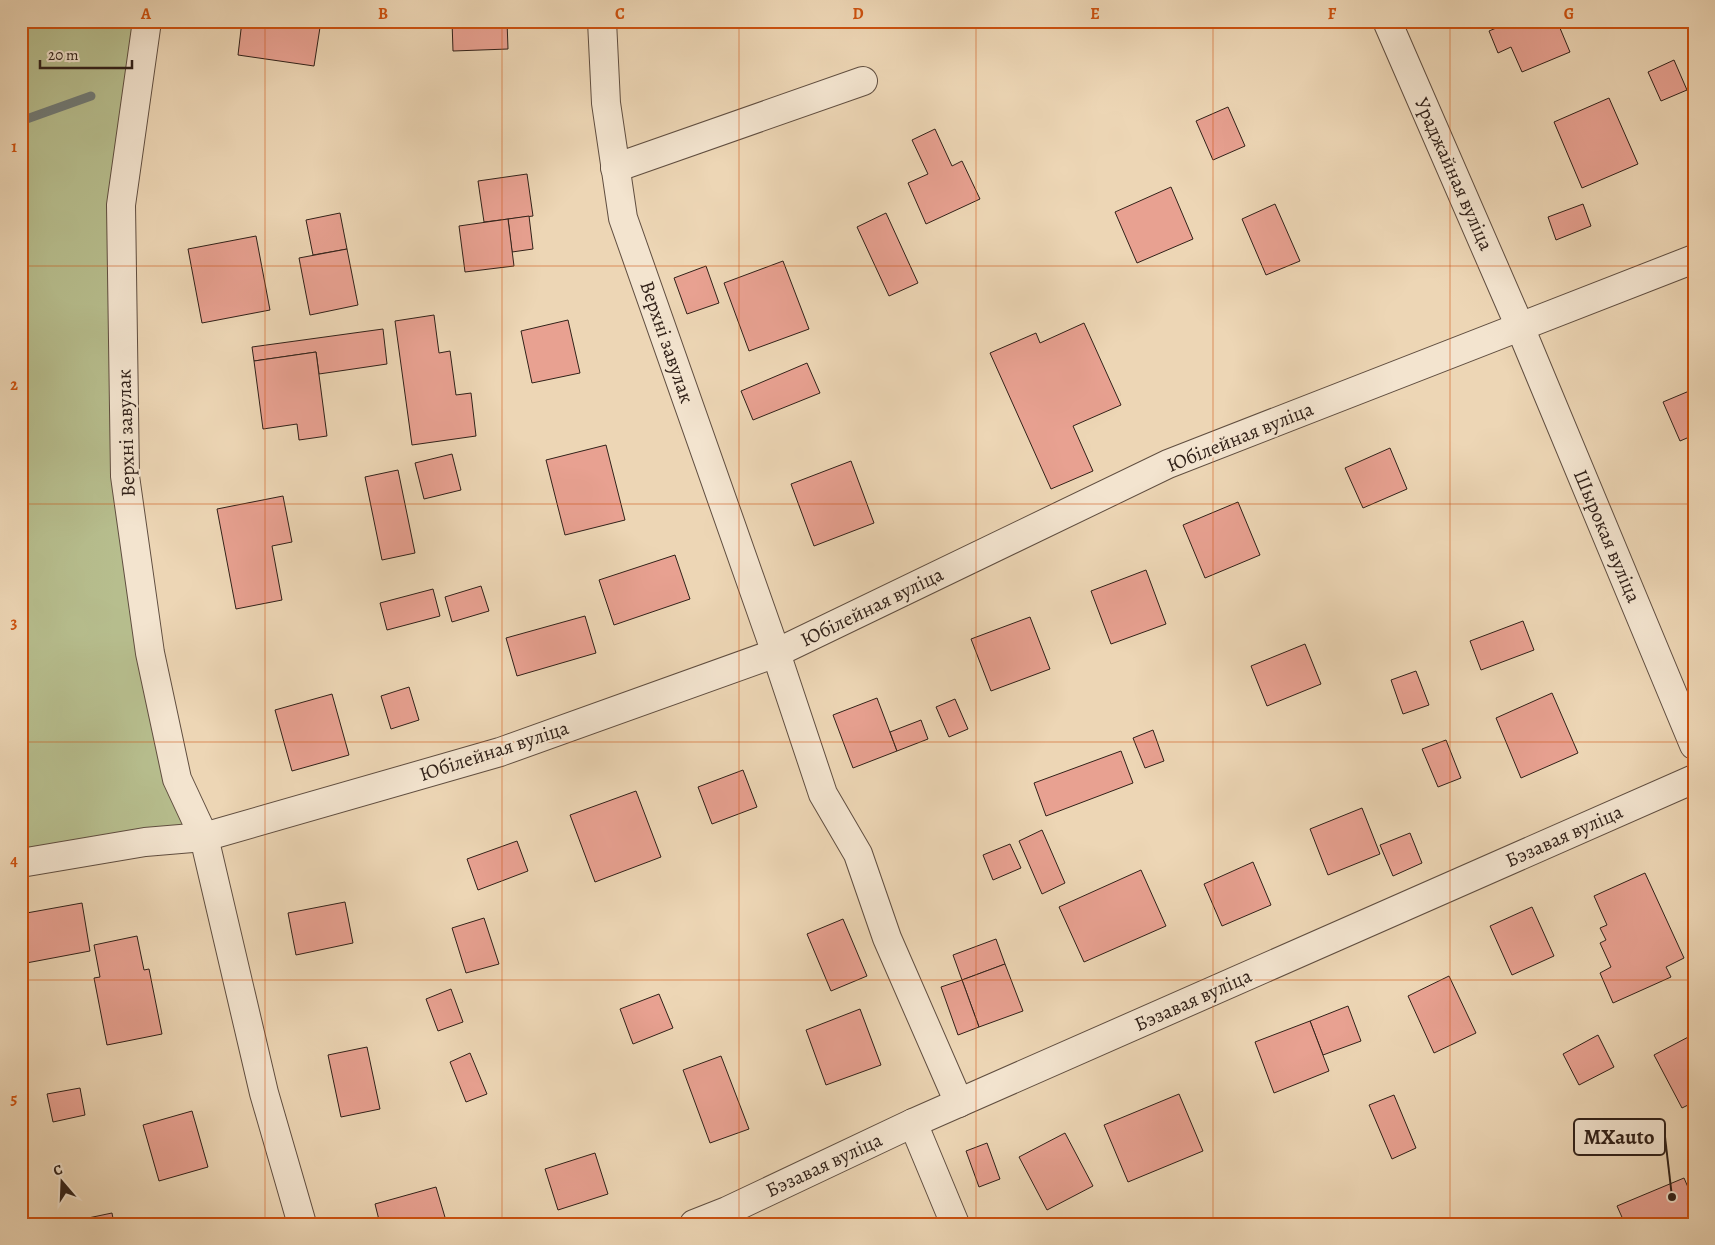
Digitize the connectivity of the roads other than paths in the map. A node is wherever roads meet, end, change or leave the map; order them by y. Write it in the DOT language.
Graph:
graph roads {
  1 [pos="147,21"];
  2 [pos="602,21"];
  3 [pos="1387,21"];
  4 [pos="863,81"];
  5 [pos="616,168"];
  6 [pos="1694,259"];
  7 [pos="1520,327"];
  8 [pos="776,653"];
  9 [pos="1694,745"];
  10 [pos="1694,779"];
  11 [pos="204,837"];
  12 [pos="21,863"];
  13 [pos="959,1103"];
  14 [pos="913,1123"];
  15 [pos="302,1224"];
  16 [pos="694,1224"];
  17 [pos="955,1224"];
  1 -- 11 [label="street, Верхні завулак"];
  2 -- 5 [label="street, Верхні завулак"];
  3 -- 7 [label="street, Ураджайная вуліца"];
  4 -- 5 [label="street"];
  5 -- 8 [label="street, Верхні завулак"];
  6 -- 7 [label="street, Юбілейная вуліца"];
  7 -- 8 [label="street, Юбілейная вуліца"];
  7 -- 9 [label="street, Шырокая вуліца"];
  8 -- 11 [label="street, Юбілейная вуліца"];
  8 -- 13 [label="street, Верхні завулак"];
  10 -- 13 [label="street, Бэзавая вуліца"];
  11 -- 12 [label="street, Юбілейная вуліца"];
  11 -- 15 [label="street, Верхні завулак"];
  13 -- 14 [label="street, Бэзавая вуліца"];
  14 -- 16 [label="street, Бэзавая вуліца"];
  14 -- 17 [label="street"];
}
